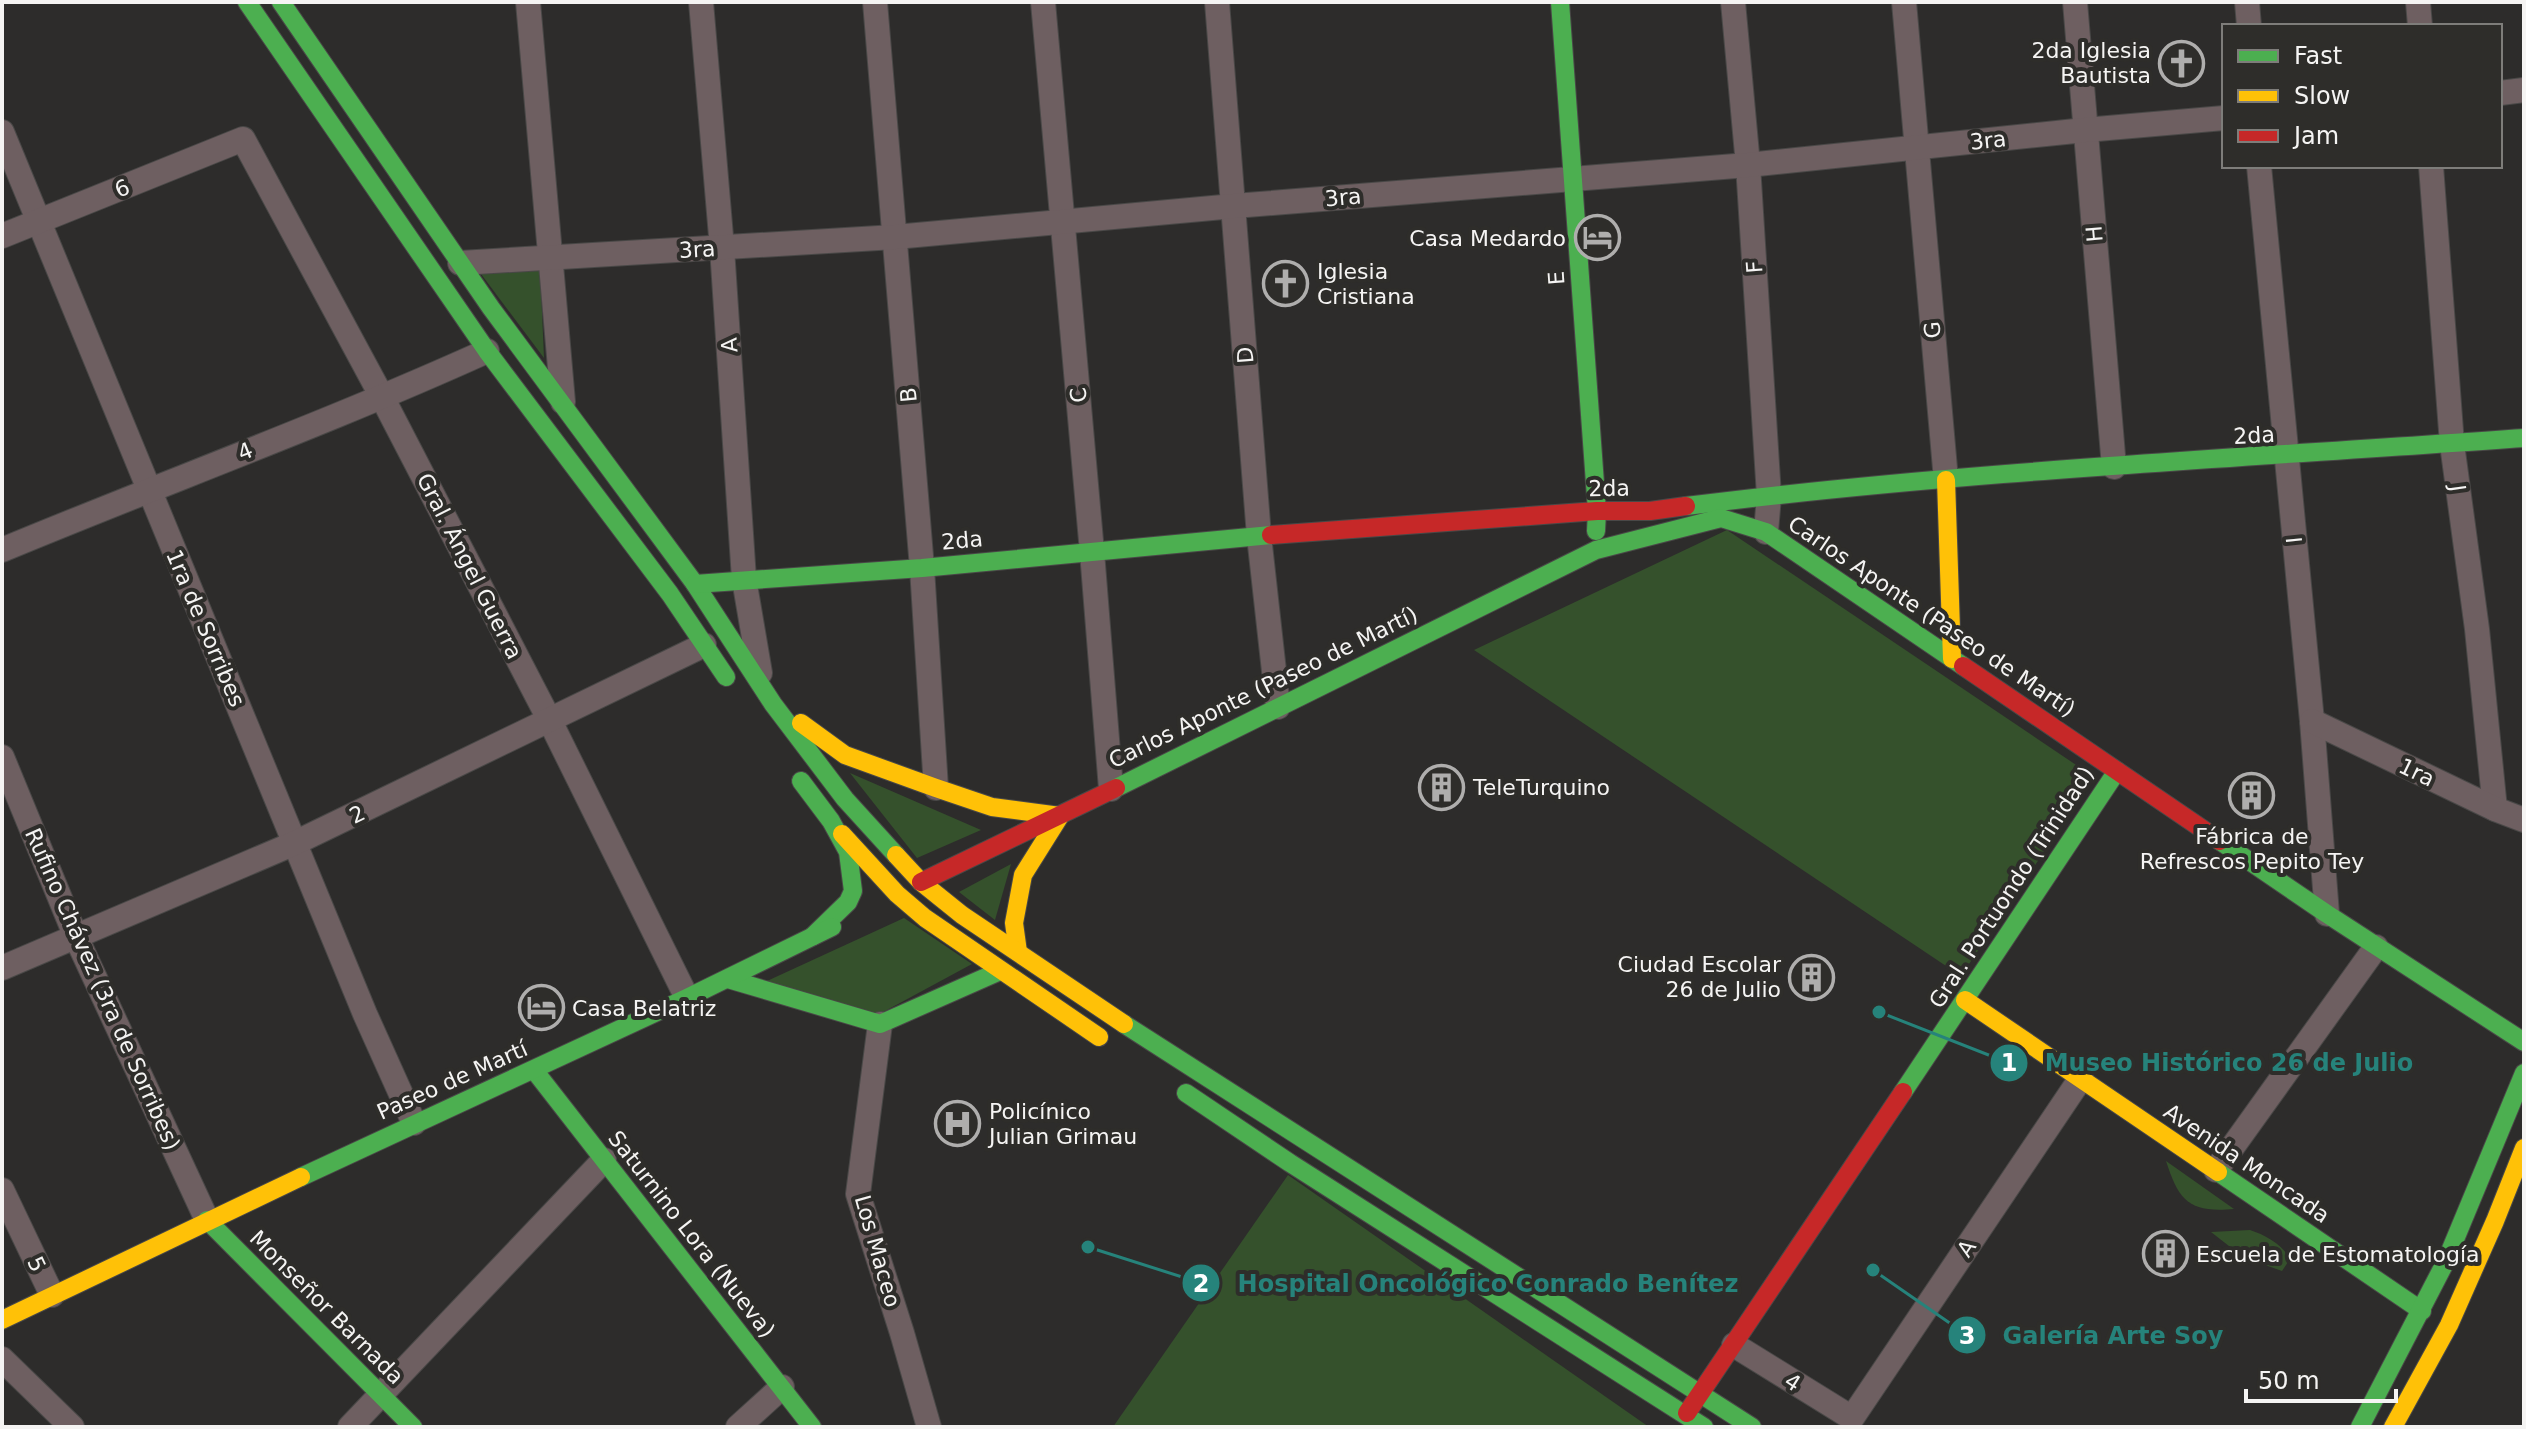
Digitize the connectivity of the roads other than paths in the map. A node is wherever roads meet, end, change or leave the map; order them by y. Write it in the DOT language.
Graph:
graph roads {
  1 [pos="247,2"];
  2 [pos="281,2"];
  3 [pos="289,2"];
  4 [pos="528,2"];
  5 [pos="701,2"];
  6 [pos="875,2"];
  7 [pos="1043,2"];
  8 [pos="1217,2"];
  9 [pos="1560,2"];
  10 [pos="1733,2"];
  11 [pos="1904,2"];
  12 [pos="2075,2"];
  13 [pos="2247,2"];
  14 [pos="2418,2"];
  15 [pos="296,24"];
  16 [pos="2249,24"];
  17 [pos="2420,24"];
  18 [pos="2524,90"];
  19 [pos="2502,93"];
  20 [pos="2222,118"];
  21 [pos="2085,130"];
  22 [pos="2,132"];
  23 [pos="243,139"];
  24 [pos="1915,147"];
  25 [pos="1748,165"];
  26 [pos="2259,168"];
  27 [pos="2431,168"];
  28 [pos="1573,177"];
  29 [pos="1234,206"];
  30 [pos="1061,220"];
  31 [pos="38,222"];
  32 [pos="2,236"];
  33 [pos="895,237"];
  34 [pos="722,248"];
  35 [pos="550,257"];
  36 [pos="460,263"];
  37 [pos="487,351"];
  38 [pos="382,397"];
  39 [pos="563,408"];
  40 [pos="2524,438"];
  41 [pos="2452,444"];
  42 [pos="2286,457"];
  43 [pos="2114,467"];
  44 [pos="1946,480"];
  45 [pos="148,489"];
  46 [pos="1769,496"];
  47 [pos="1597,511"];
  48 [pos="1650,511"];
  49 [pos="1766,532"];
  50 [pos="1259,536"];
  51 [pos="2,550"];
  52 [pos="1596,550"];
  53 [pos="1092,552"];
  54 [pos="922,568"];
  55 [pos="744,579"];
  56 [pos="695,584"];
  57 [pos="704,645"];
  58 [pos="1952,659"];
  59 [pos="736,692"];
  60 [pos="768,695"];
  61 [pos="1278,707"];
  62 [pos="550,721"];
  63 [pos="2312,721"];
  64 [pos="2,757"];
  65 [pos="787,762"];
  66 [pos="2117,771"];
  67 [pos="936,788"];
  68 [pos="1111,789"];
  69 [pos="2495,809"];
  70 [pos="1060,816"];
  71 [pos="2524,820"];
  72 [pos="831,821"];
  73 [pos="295,843"];
  74 [pos="921,882"];
  75 [pos="897,894"];
  76 [pos="2327,914"];
  77 [pos="813,936"];
  78 [pos="76,937"];
  79 [pos="2376,947"];
  80 [pos="1018,952"];
  81 [pos="2,968"];
  82 [pos="1000,971"];
  83 [pos="728,979"];
  84 [pos="687,998"];
  85 [pos="1965,1000"];
  86 [pos="880,1024"];
  87 [pos="2524,1042"];
  88 [pos="1119,1050"];
  89 [pos="534,1070"];
  90 [pos="2524,1073"];
  91 [pos="2081,1078"];
  92 [pos="1170,1083"];
  93 [pos="414,1123"];
  94 [pos="2524,1148"];
  95 [pos="604,1160"];
  96 [pos="2216,1170"];
  97 [pos="2,1190"];
  98 [pos="207,1220"];
  99 [pos="52,1295"];
  100 [pos="2422,1311"];
  101 [pos="2,1320"];
  102 [pos="1734,1345"];
  103 [pos="2,1359"];
  104 [pos="782,1387"];
  105 [pos="380,1395"];
  106 [pos="1700,1395"];
  107 [pos="1852,1418"];
  108 [pos="1682,1421"];
  109 [pos="72,1427"];
  110 [pos="350,1427"];
  111 [pos="413,1427"];
  112 [pos="738,1427"];
  113 [pos="812,1427"];
  114 [pos="929,1427"];
  115 [pos="1704,1427"];
  116 [pos="1752,1427"];
  117 [pos="2360,1427"];
  118 [pos="2393,1427"];
  1 -- 37 [label="main road"];
  2 -- 15 [label="main road"];
  3 -- 15 [label="main road"];
  4 -- 35 [label="street"];
  5 -- 34 [label="street, A"];
  6 -- 33 [label="street, B"];
  7 -- 30 [label="street, C"];
  8 -- 29 [label="street, D"];
  9 -- 28 [label="main road, E"];
  10 -- 25 [label="street, F"];
  11 -- 24 [label="street, G"];
  12 -- 21 [label="street, H"];
  13 -- 16 [label="street"];
  14 -- 17 [label="street"];
  15 -- 36 [label="main road"];
  18 -- 19 [label="street"];
  20 -- 21 [label="street, 3ra"];
  21 -- 24 [label="street, 3ra"];
  21 -- 43 [label="street, H"];
  22 -- 31 [label="street, 1ra de Sorribes"];
  23 -- 31 [label="street, 6"];
  23 -- 38 [label="street, Gral. Ángel Guerra"];
  24 -- 25 [label="street, 3ra"];
  24 -- 44 [label="street, G"];
  25 -- 28 [label="street, 3ra"];
  25 -- 46 [label="street, F"];
  26 -- 42 [label="street, I"];
  27 -- 41 [label="street, J"];
  28 -- 29 [label="street, 3ra"];
  28 -- 47 [label="main road, E"];
  29 -- 30 [label="street, 3ra"];
  29 -- 50 [label="street, D"];
  30 -- 33 [label="street, 3ra"];
  30 -- 53 [label="street, C"];
  31 -- 32 [label="street, 6"];
  31 -- 45 [label="street, 1ra de Sorribes"];
  33 -- 34 [label="street, 3ra"];
  33 -- 54 [label="street, B"];
  34 -- 35 [label="street, 3ra"];
  34 -- 55 [label="street, A"];
  35 -- 36 [label="street, 3ra"];
  35 -- 39 [label="street"];
  36 -- 39 [label="main road"];
  37 -- 38 [label="street, 4"];
  37 -- 57 [label="main road"];
  38 -- 45 [label="street, 4"];
  38 -- 62 [label="street, Gral. Ángel Guerra"];
  39 -- 56 [label="main road"];
  40 -- 41 [label="main road, 2da"];
  41 -- 42 [label="main road, 2da"];
  41 -- 69 [label="street, J"];
  42 -- 43 [label="main road, 2da"];
  42 -- 63 [label="street, I"];
  43 -- 44 [label="main road, 2da"];
  44 -- 46 [label="main road, 2da"];
  44 -- 58 [label="main road, G"];
  45 -- 51 [label="street, 4"];
  45 -- 73 [label="street, 1ra de Sorribes"];
  46 -- 48 [label="main road, 2da"];
  46 -- 49 [label="street, F"];
  47 -- 48 [label="main road, 2da"];
  47 -- 50 [label="main road, 2da"];
  47 -- 52 [label="main road, E"];
  48 -- 52 [label="main road"];
  49 -- 52 [label="main road, Carlos Aponte (Paseo de Martí)"];
  49 -- 58 [label="main road, Carlos Aponte (Paseo de Martí)"];
  50 -- 53 [label="main road, 2da"];
  50 -- 61 [label="street, D"];
  52 -- 61 [label="main road, Carlos Aponte (Paseo de Martí)"];
  53 -- 54 [label="main road, 2da"];
  53 -- 68 [label="street, C"];
  54 -- 55 [label="main road, 2da"];
  54 -- 67 [label="street, B"];
  55 -- 56 [label="main road, 2da"];
  55 -- 60 [label="street, A"];
  56 -- 60 [label="main road"];
  57 -- 59 [label="main road"];
  57 -- 62 [label="street, 2"];
  58 -- 66 [label="main road, Carlos Aponte (Paseo de Martí)"];
  60 -- 67 [label="main road"];
  60 -- 74 [label="main road"];
  61 -- 68 [label="main road, Carlos Aponte (Paseo de Martí)"];
  62 -- 73 [label="street, 2"];
  62 -- 84 [label="street, Gral. Ángel Guerra"];
  63 -- 69 [label="street, 1ra"];
  63 -- 76 [label="street, I"];
  64 -- 78 [label="street, Rufino Chávez (3ra de Sorribes)"];
  65 -- 72 [label="main road"];
  66 -- 76 [label="main road, Carlos Aponte (Paseo de Martí)"];
  66 -- 85 [label="main road, Gral. Portuondo (Trinidad)"];
  67 -- 70 [label="main road"];
  68 -- 70 [label="main road, Carlos Aponte (Paseo de Martí)"];
  69 -- 71 [label="street, 1ra"];
  70 -- 74 [label="main road, Carlos Aponte (Paseo de Martí)"];
  70 -- 80 [label="main road"];
  72 -- 75 [label="main road"];
  72 -- 77 [label="main road"];
  73 -- 78 [label="street, 2"];
  73 -- 93 [label="street, 1ra de Sorribes"];
  74 -- 75 [label="main road, Paseo de Martí"];
  74 -- 80 [label="main road"];
  75 -- 77 [label="main road, Paseo de Martí"];
  75 -- 82 [label="main road"];
  76 -- 79 [label="main road, Carlos Aponte (Paseo de Martí)"];
  77 -- 83 [label="main road, Paseo de Martí"];
  78 -- 81 [label="street, 2"];
  78 -- 98 [label="street, Rufino Chávez (3ra de Sorribes)"];
  79 -- 87 [label="main road, Carlos Aponte (Paseo de Martí)"];
  79 -- 96 [label="street"];
  80 -- 106 [label="main road"];
  82 -- 86 [label="main road"];
  82 -- 88 [label="main road"];
  83 -- 84 [label="main road, Paseo de Martí"];
  83 -- 86 [label="main road"];
  84 -- 89 [label="main road, Paseo de Martí"];
  85 -- 91 [label="main road, Avenida Moncada"];
  85 -- 102 [label="main road, Gral. Portuondo (Trinidad)"];
  86 -- 114 [label="street, Los Maceo"];
  89 -- 93 [label="main road, Paseo de Martí"];
  89 -- 95 [label="main road, Saturnino Lora (Nueva)"];
  90 -- 100 [label="main road"];
  91 -- 96 [label="main road, Avenida Moncada"];
  91 -- 107 [label="street, A"];
  92 -- 108 [label="main road"];
  93 -- 98 [label="main road, Paseo de Martí"];
  94 -- 118 [label="main road"];
  95 -- 104 [label="main road, Saturnino Lora (Nueva)"];
  95 -- 105 [label="street"];
  96 -- 100 [label="main road, Avenida Moncada"];
  97 -- 99 [label="street, 5"];
  98 -- 99 [label="main road, Paseo de Martí"];
  98 -- 105 [label="main road, Monseñor Barnada"];
  99 -- 101 [label="main road, Paseo de Martí"];
  100 -- 117 [label="main road"];
  102 -- 106 [label="main road, Gral. Portuondo (Trinidad)"];
  102 -- 107 [label="street, 4"];
  103 -- 109 [label="street"];
  104 -- 112 [label="street"];
  104 -- 113 [label="main road, Saturnino Lora (Nueva)"];
  105 -- 110 [label="street"];
  105 -- 111 [label="main road, Monseñor Barnada"];
  106 -- 108 [label="main road, Gral. Portuondo (Trinidad)"];
  106 -- 116 [label="main road"];
  108 -- 115 [label="main road"];
}
